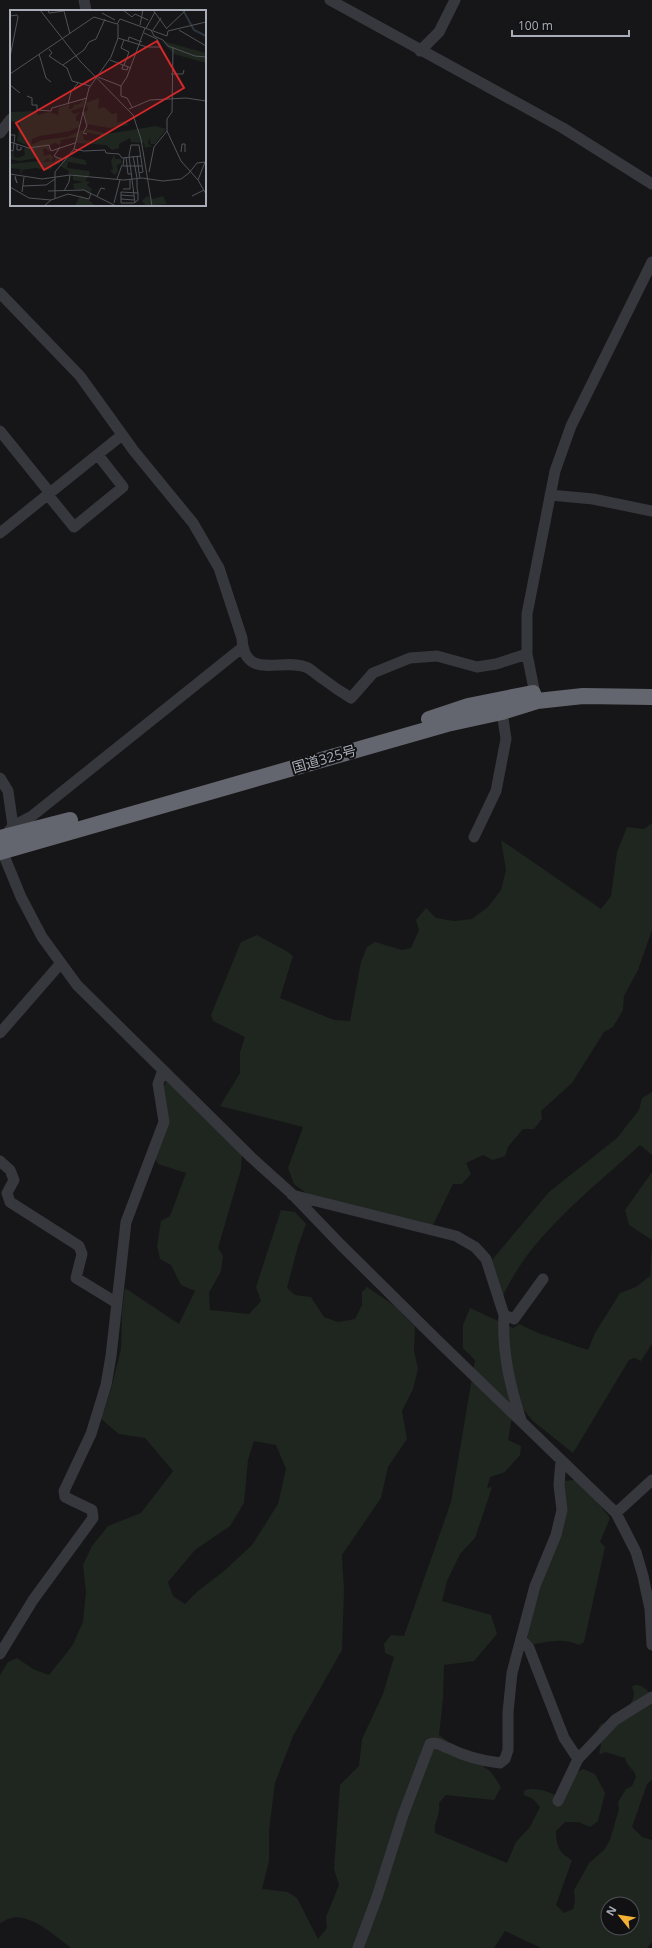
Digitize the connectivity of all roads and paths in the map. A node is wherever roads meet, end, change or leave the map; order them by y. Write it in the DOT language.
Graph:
graph roads {
  1 [pos="84,0"];
  2 [pos="330,0"];
  3 [pos="455,0"];
  4 [pos="86,10"];
  5 [pos="420,51"];
  6 [pos="10,120"];
  7 [pos="0,133"];
  8 [pos="652,184"];
  9 [pos="652,262"];
  10 [pos="0,293"];
  11 [pos="0,431"];
  12 [pos="122,435"];
  13 [pos="98,455"];
  14 [pos="49,494"];
  15 [pos="550,495"];
  16 [pos="652,511"];
  17 [pos="0,533"];
  18 [pos="243,647"];
  19 [pos="527,654"];
  20 [pos="652,687"];
  21 [pos="652,696"];
  22 [pos="536,697"];
  23 [pos="502,712"];
  24 [pos="0,778"];
  25 [pos="474,837"];
  26 [pos="3,842"];
  27 [pos="61,963"];
  28 [pos="0,1033"];
  29 [pos="163,1070"];
  30 [pos="0,1161"];
  31 [pos="292,1194"];
  32 [pos="543,1279"];
  33 [pos="117,1303"];
  34 [pos="504,1315"];
  35 [pos="522,1422"];
  36 [pos="561,1460"];
  37 [pos="652,1480"];
  38 [pos="616,1513"];
  39 [pos="521,1639"];
  40 [pos="652,1645"];
  41 [pos="0,1654"];
  42 [pos="652,1697"];
  43 [pos="578,1759"];
  44 [pos="558,1801"];
  45 [pos="358,1948"];
  1 -- 4 [label="street"];
  2 -- 5 [label="street"];
  3 -- 5 [label="street"];
  5 -- 8 [label="street"];
  6 -- 7 [label="street"];
  9 -- 15 [label="street"];
  10 -- 12 [label="street"];
  11 -- 14 [label="street"];
  12 -- 13 [label="street"];
  12 -- 18 [label="street"];
  13 -- 14 [label="street"];
  13 -- 14 [label="street"];
  14 -- 17 [label="street"];
  15 -- 16 [label="street"];
  15 -- 19 [label="street"];
  18 -- 19 [label="street"];
  18 -- 26 [label="street"];
  19 -- 22 [label="street"];
  20 -- 22 [label="highway, 国道325号"];
  21 -- 22 [label="highway, 国道325号"];
  22 -- 23 [label="highway, 国道325号"];
  22 -- 26 [label="highway, 国道325号"];
  23 -- 25 [label="street"];
  23 -- 26 [label="highway, 国道325号"];
  24 -- 26 [label="street"];
  26 -- 27 [label="street"];
  27 -- 28 [label="street"];
  27 -- 29 [label="street"];
  29 -- 31 [label="street"];
  29 -- 33 [label="street"];
  30 -- 33 [label="street"];
  31 -- 34 [label="street"];
  31 -- 35 [label="street"];
  32 -- 34 [label="street"];
  33 -- 41 [label="street"];
  34 -- 35 [label="street"];
  35 -- 36 [label="street"];
  36 -- 38 [label="street"];
  36 -- 39 [label="street"];
  37 -- 38 [label="street"];
  38 -- 40 [label="street"];
  39 -- 43 [label="street"];
  39 -- 45 [label="street"];
  42 -- 43 [label="street"];
  43 -- 44 [label="street"];
}
